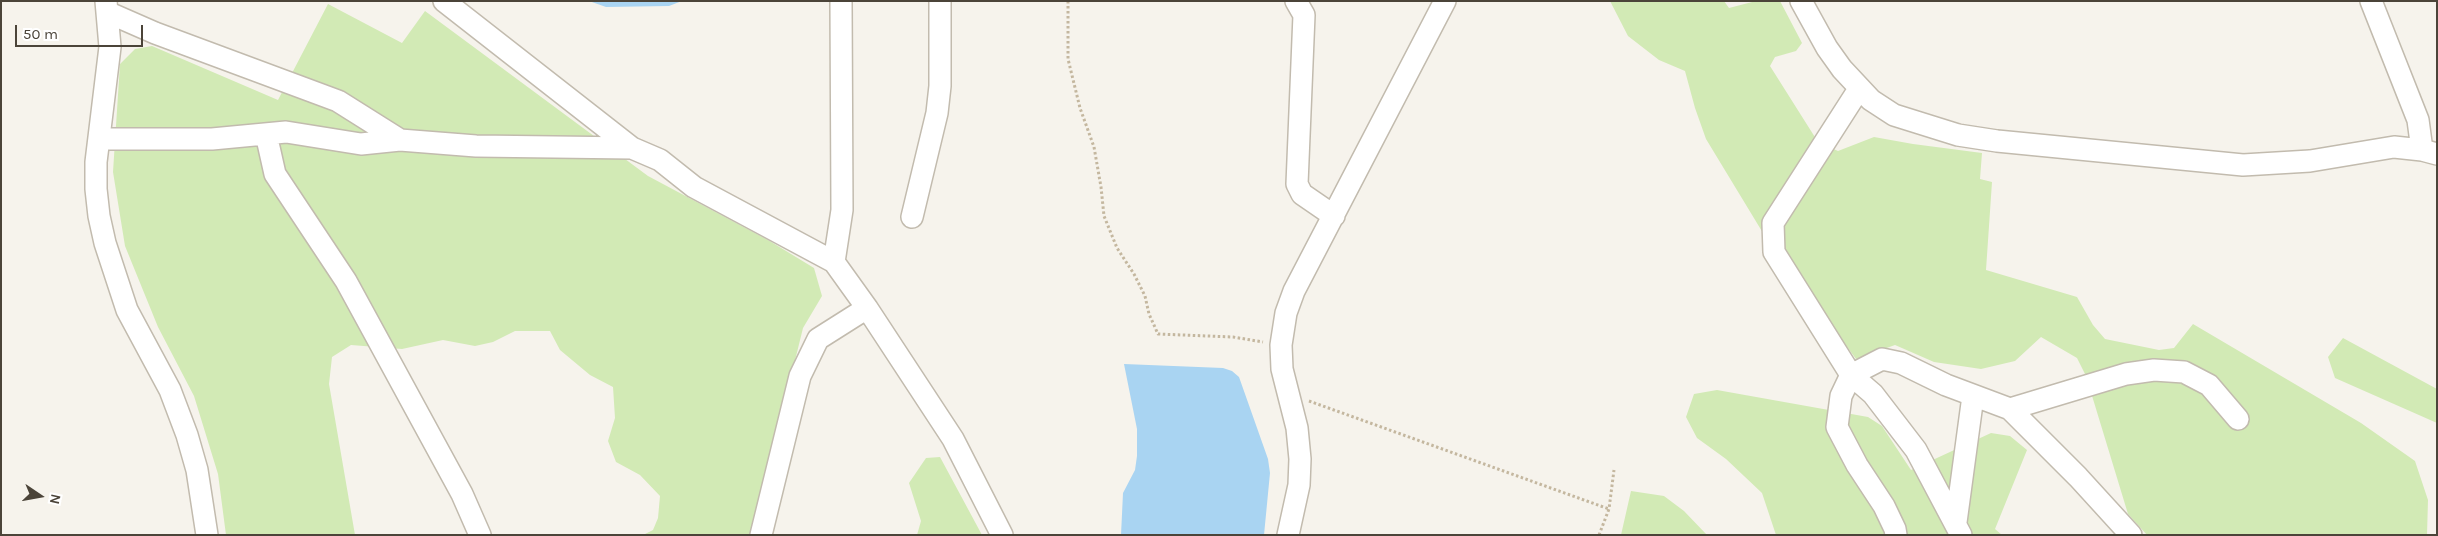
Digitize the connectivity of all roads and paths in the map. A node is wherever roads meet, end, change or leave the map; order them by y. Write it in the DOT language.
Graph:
graph roads {
  1 [pos="444,1"];
  2 [pos="841,1"];
  3 [pos="940,1"];
  4 [pos="1068,1"];
  5 [pos="1296,1"];
  6 [pos="1445,1"];
  7 [pos="1801,1"];
  8 [pos="2371,1"];
  9 [pos="106,7"];
  10 [pos="1859,88"];
  11 [pos="266,134"];
  12 [pos="99,139"];
  13 [pos="400,140"];
  14 [pos="632,148"];
  15 [pos="2429,152"];
  16 [pos="1334,216"];
  17 [pos="912,217"];
  18 [pos="834,262"];
  19 [pos="867,308"];
  20 [pos="1281,345"];
  21 [pos="1851,374"];
  22 [pos="1289,394"];
  23 [pos="1973,396"];
  24 [pos="2010,409"];
  25 [pos="2238,419"];
  26 [pos="1614,470"];
  27 [pos="1609,509"];
  28 [pos="1958,528"];
  29 [pos="207,535"];
  30 [pos="480,535"];
  31 [pos="761,535"];
  32 [pos="1002,535"];
  33 [pos="1288,535"];
  34 [pos="1599,535"];
  35 [pos="1896,535"];
  36 [pos="2131,535"];
  1 -- 14 [label="street"];
  2 -- 18 [label="street"];
  3 -- 17 [label="street"];
  4 -- 20 [label="path"];
  5 -- 16 [label="street"];
  6 -- 16 [label="street"];
  7 -- 10 [label="street"];
  8 -- 15 [label="street"];
  9 -- 12 [label="street"];
  9 -- 13 [label="street"];
  10 -- 15 [label="street"];
  10 -- 21 [label="street"];
  11 -- 12 [label="street"];
  11 -- 13 [label="street"];
  11 -- 30 [label="street"];
  12 -- 29 [label="street"];
  13 -- 14 [label="street"];
  14 -- 18 [label="street"];
  16 -- 20 [label="street"];
  18 -- 19 [label="street"];
  19 -- 31 [label="street"];
  19 -- 32 [label="street"];
  20 -- 22 [label="street"];
  21 -- 23 [label="street"];
  21 -- 28 [label="street"];
  21 -- 35 [label="street"];
  22 -- 27 [label="path"];
  22 -- 33 [label="street"];
  23 -- 24 [label="street"];
  23 -- 28 [label="street"];
  24 -- 25 [label="street"];
  24 -- 36 [label="street"];
  26 -- 27 [label="path"];
  27 -- 34 [label="path"];
}
